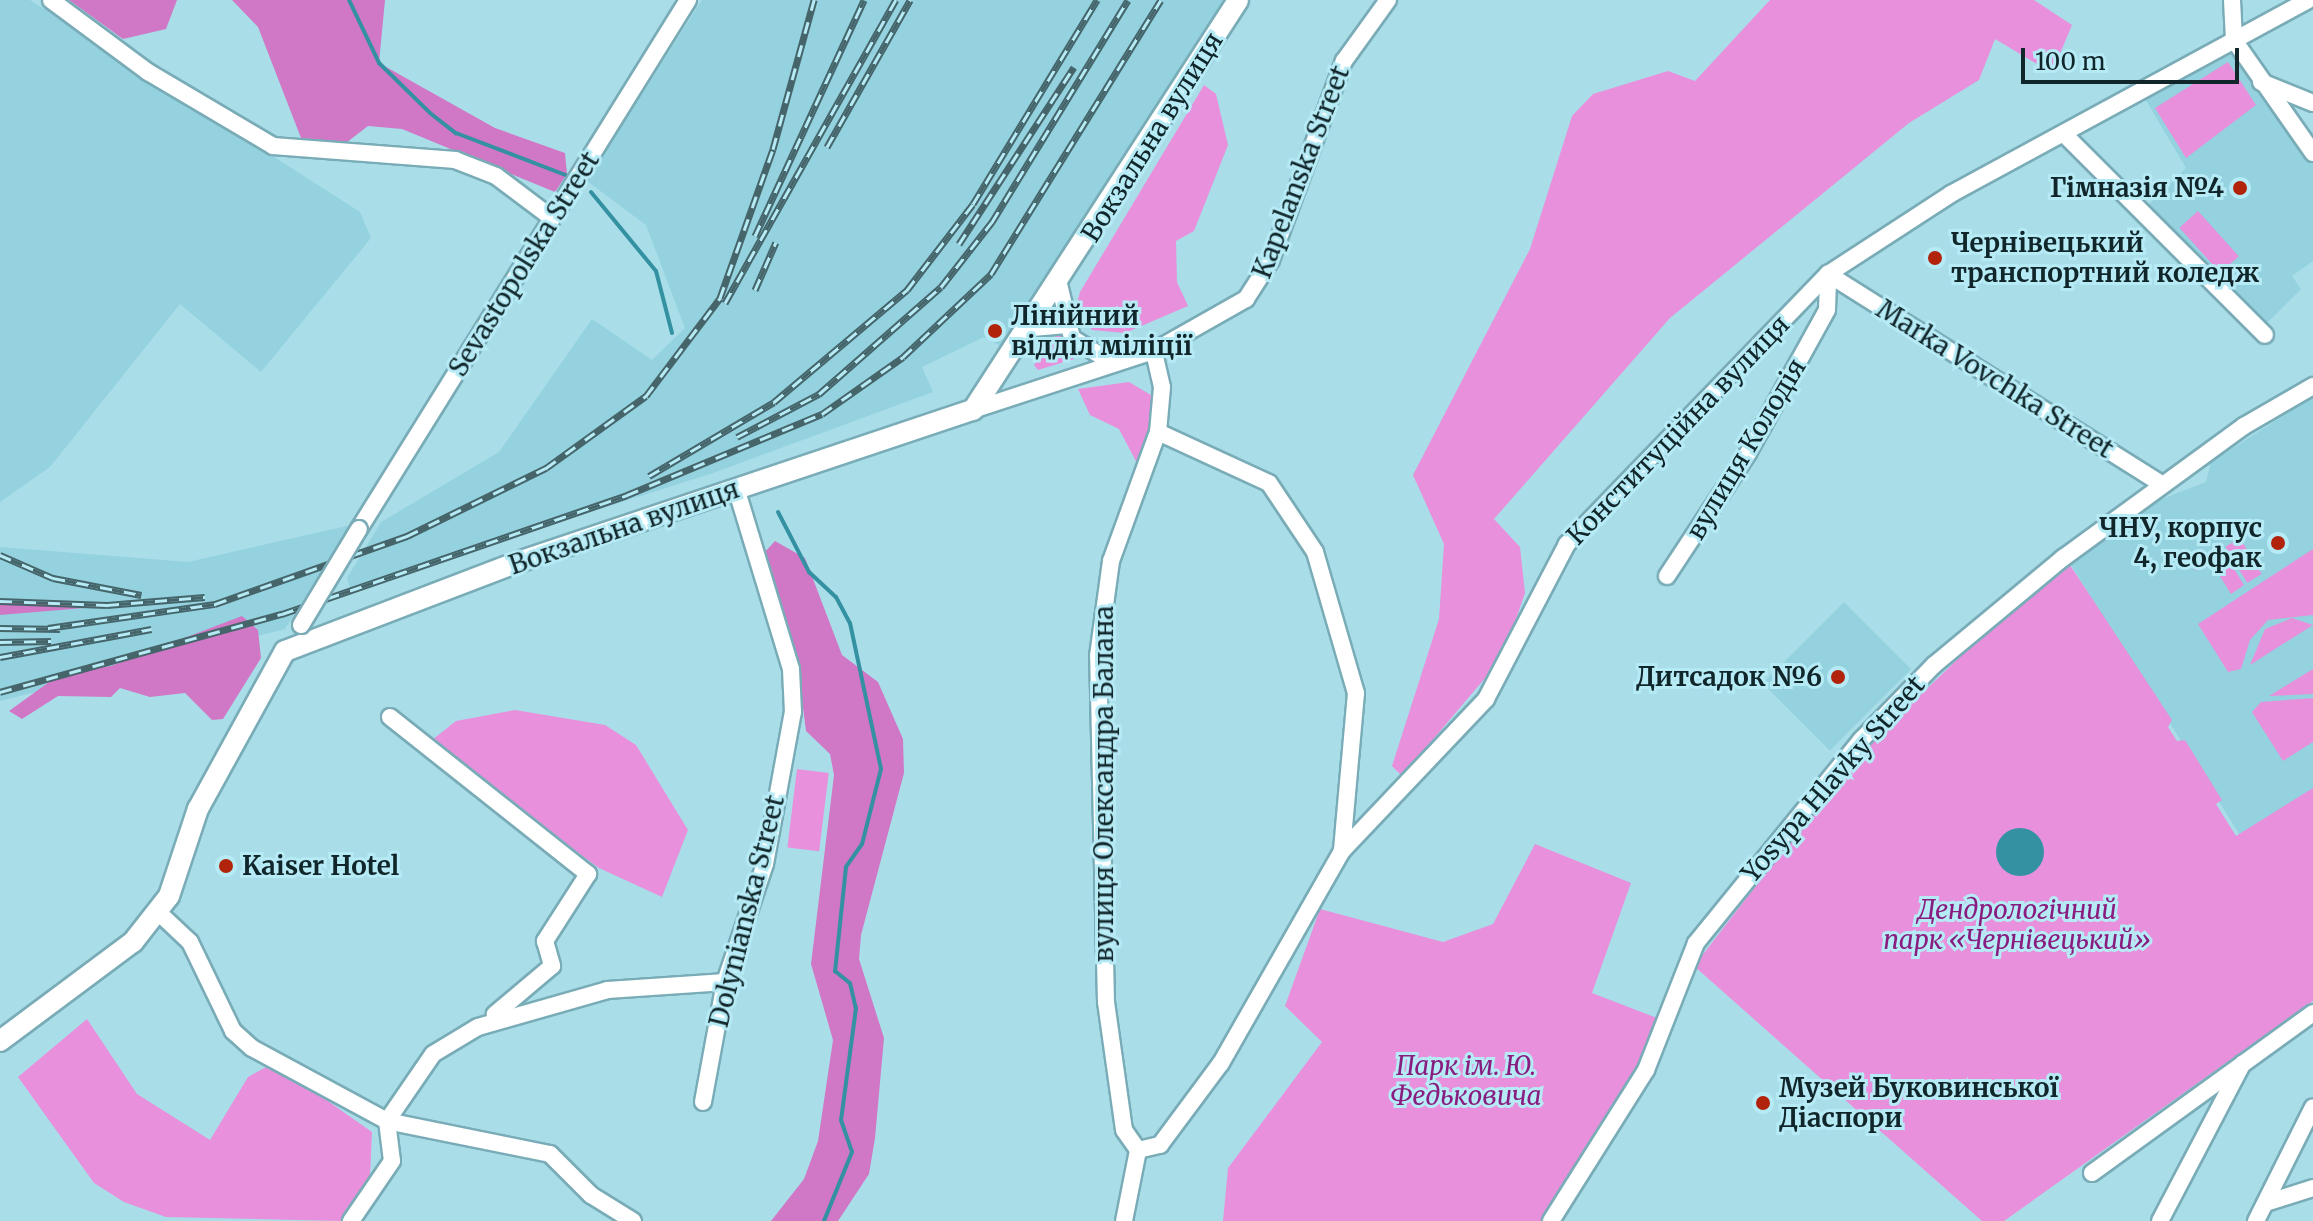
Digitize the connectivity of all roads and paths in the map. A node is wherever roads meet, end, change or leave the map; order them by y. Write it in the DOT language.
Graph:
graph roads {
  1 [pos="51,0"];
  2 [pos="688,0"];
  3 [pos="1238,0"];
  4 [pos="1388,0"];
  5 [pos="2232,0"];
  6 [pos="2308,0"];
  7 [pos="2234,40"];
  8 [pos="2261,82"];
  9 [pos="2313,103"];
  10 [pos="2064,134"];
  11 [pos="2313,153"];
  12 [pos="552,218"];
  13 [pos="1828,274"];
  14 [pos="1059,284"];
  15 [pos="1064,325"];
  16 [pos="1032,328"];
  17 [pos="2265,335"];
  18 [pos="1154,351"];
  19 [pos="1111,362"];
  20 [pos="2313,386"];
  21 [pos="973,410"];
  22 [pos="1158,432"];
  23 [pos="2162,484"];
  24 [pos="736,488"];
  25 [pos="1667,576"];
  26 [pos="285,651"];
  27 [pos="390,717"];
  28 [pos="1342,851"];
  29 [pos="157,911"];
  30 [pos="725,982"];
  31 [pos="2313,1013"];
  32 [pos="478,1027"];
  33 [pos="0,1041"];
  34 [pos="2245,1060"];
  35 [pos="703,1102"];
  36 [pos="2313,1107"];
  37 [pos="387,1121"];
  38 [pos="1138,1150"];
  39 [pos="2092,1173"];
  40 [pos="2313,1188"];
  41 [pos="2266,1203"];
  42 [pos="351,1221"];
  43 [pos="633,1221"];
  44 [pos="1124,1221"];
  45 [pos="1551,1221"];
  46 [pos="2160,1221"];
  47 [pos="2256,1221"];
  1 -- 12 [label="street"];
  2 -- 12 [label="street, Sevastopolska Street"];
  3 -- 14 [label="main road, Вокзальна вулиця"];
  4 -- 18 [label="street, Kapelanska Street"];
  5 -- 7 [label="street"];
  6 -- 7 [label="street, Конституційна вулиця"];
  7 -- 8 [label="street"];
  7 -- 10 [label="street, Конституційна вулиця"];
  8 -- 9 [label="street"];
  8 -- 11 [label="street"];
  10 -- 13 [label="street, Конституційна вулиця"];
  10 -- 17 [label="street"];
  12 -- 26 [label="street, Sevastopolska Street, bridge"];
  13 -- 23 [label="street, Marka Vovchka Street"];
  13 -- 25 [label="street, вулиця Колодія"];
  13 -- 28 [label="street, Конституційна вулиця"];
  14 -- 15 [label="street"];
  14 -- 16 [label="main road, Вокзальна вулиця"];
  15 -- 16 [label="street"];
  15 -- 19 [label="street"];
  16 -- 21 [label="main road, Вокзальна вулиця"];
  18 -- 19 [label="street, Kapelanska Street"];
  18 -- 22 [label="street, вулиця Олександра Балана"];
  19 -- 21 [label="street, Kapelanska Street"];
  20 -- 23 [label="street, Yosypa Hlavky Street"];
  21 -- 24 [label="main road, Вокзальна вулиця"];
  22 -- 28 [label="street"];
  22 -- 38 [label="street, вулиця Олександра Балана"];
  23 -- 45 [label="street, Yosypa Hlavky Street"];
  24 -- 26 [label="main road, Вокзальна вулиця"];
  24 -- 30 [label="street, Dolynianska Street"];
  26 -- 29 [label="main road"];
  27 -- 32 [label="street"];
  28 -- 38 [label="street, Конституційна вулиця"];
  29 -- 33 [label="main road"];
  29 -- 37 [label="street"];
  30 -- 32 [label="street"];
  30 -- 35 [label="street, Dolynianska Street"];
  31 -- 34 [label="street"];
  32 -- 37 [label="street"];
  34 -- 39 [label="street"];
  34 -- 46 [label="street"];
  36 -- 41 [label="street"];
  37 -- 42 [label="street"];
  37 -- 43 [label="street"];
  38 -- 44 [label="street"];
  40 -- 41 [label="street"];
  41 -- 47 [label="street"];
}
